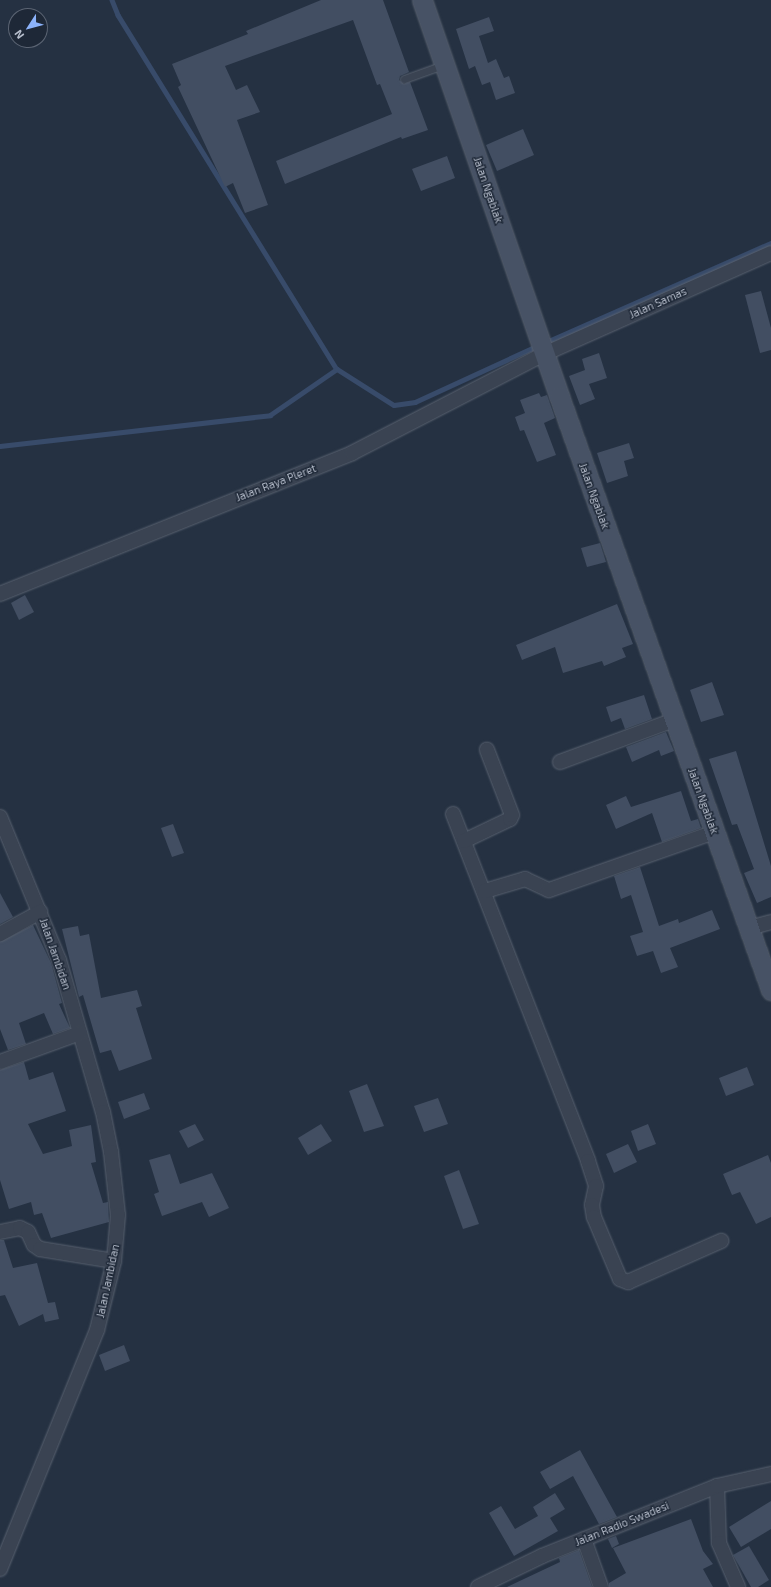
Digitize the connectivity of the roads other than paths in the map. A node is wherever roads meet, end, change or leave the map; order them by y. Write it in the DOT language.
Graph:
graph roads {
  1 [pos="422,0"];
  2 [pos="445,65"];
  3 [pos="404,79"];
  4 [pos="771,252"];
  5 [pos="541,344"];
  6 [pos="0,594"];
  7 [pos="674,720"];
  8 [pos="487,750"];
  9 [pos="560,762"];
  10 [pos="453,814"];
  11 [pos="0,817"];
  12 [pos="715,832"];
  13 [pos="464,841"];
  14 [pos="485,891"];
  15 [pos="40,912"];
  16 [pos="771,922"];
  17 [pos="749,928"];
  18 [pos="0,934"];
  19 [pos="771,990"];
  20 [pos="80,1033"];
  21 [pos="0,1062"];
  22 [pos="0,1232"];
  23 [pos="721,1241"];
  24 [pos="114,1261"];
  25 [pos="771,1474"];
  26 [pos="717,1486"];
  27 [pos="584,1539"];
  28 [pos="0,1569"];
  29 [pos="478,1587"];
  30 [pos="601,1587"];
  31 [pos="738,1587"];
  1 -- 2 [label="street, Jalan Ngablak"];
  2 -- 3 [label="lane"];
  2 -- 5 [label="street, Jalan Ngablak"];
  4 -- 5 [label="street, Jalan Samas"];
  5 -- 6 [label="street, Jalan Raya Pleret"];
  5 -- 7 [label="street, Jalan Ngablak"];
  7 -- 9 [label="street"];
  7 -- 12 [label="street, Jalan Ngablak"];
  8 -- 13 [label="street"];
  10 -- 13 [label="street"];
  11 -- 15 [label="street, Jalan Jambidan"];
  12 -- 14 [label="street"];
  12 -- 17 [label="street, Jalan Ngablak"];
  13 -- 14 [label="street"];
  14 -- 23 [label="street"];
  15 -- 18 [label="street, Jalan Jambidan"];
  15 -- 20 [label="street, Jalan Jambidan"];
  16 -- 17 [label="street"];
  17 -- 19 [label="street, Jalan Ngablak"];
  20 -- 21 [label="street"];
  20 -- 24 [label="street, Jalan Jambidan"];
  22 -- 24 [label="street"];
  24 -- 28 [label="street, Jalan Jambidan"];
  25 -- 26 [label="street, Jalan Radio Swadesi"];
  26 -- 27 [label="street, Jalan Radio Swadesi"];
  26 -- 31 [label="street"];
  27 -- 29 [label="street, Jalan Radio Swadesi"];
  27 -- 30 [label="street"];
}
